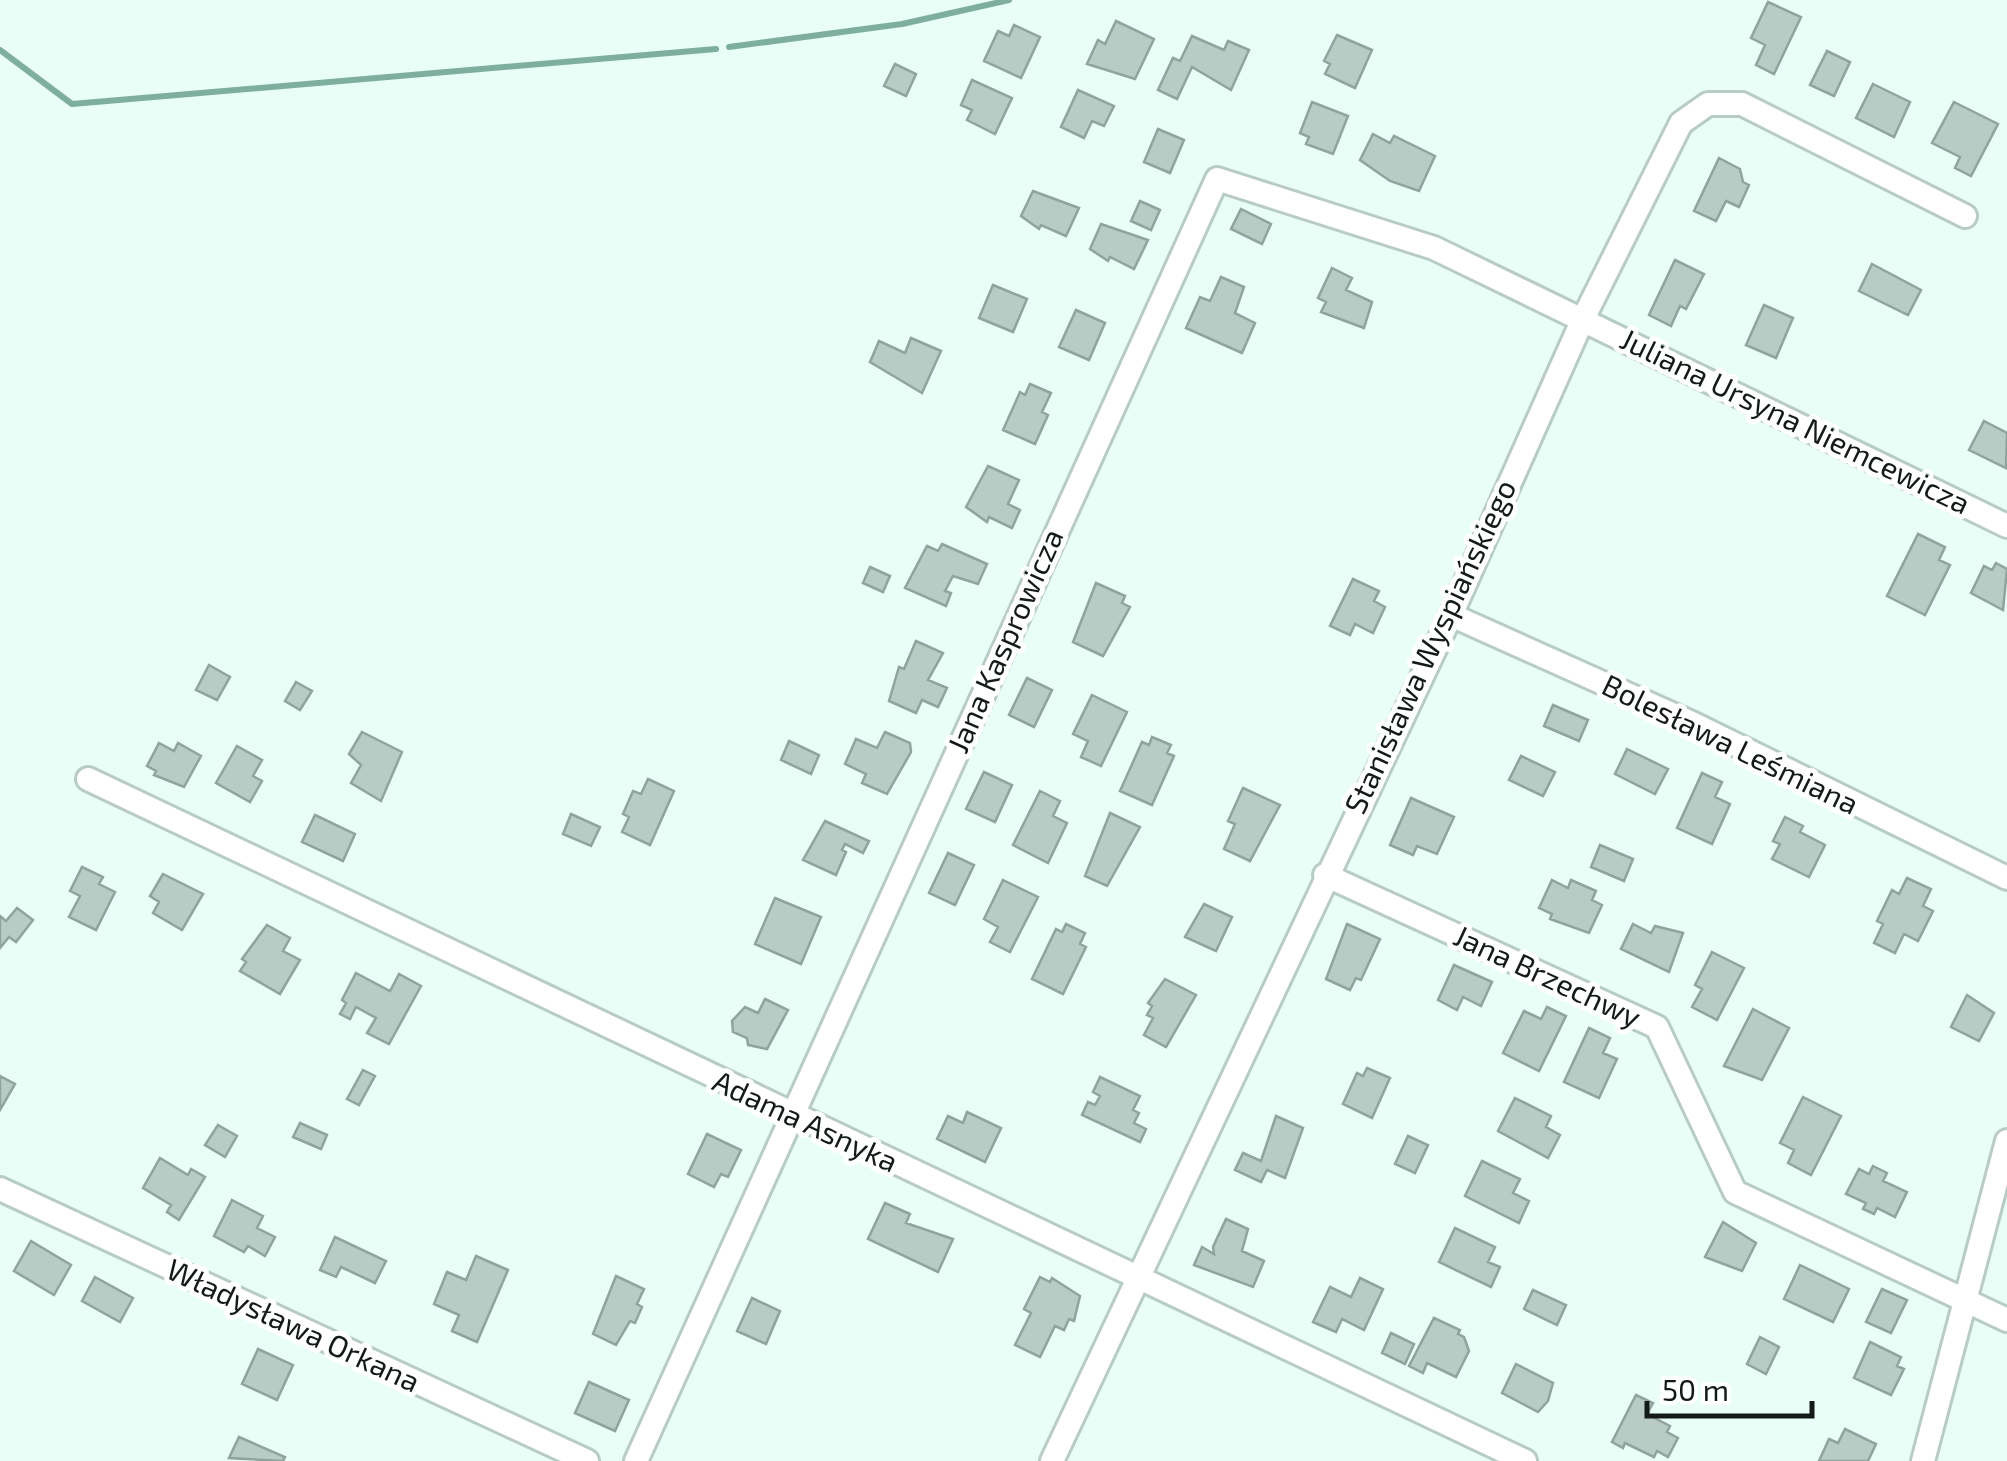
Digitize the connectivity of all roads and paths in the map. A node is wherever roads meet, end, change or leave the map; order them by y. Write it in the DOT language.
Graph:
graph roads {
  1 [pos="1965,216"];
  2 [pos="1582,319"];
  3 [pos="2007,526"];
  4 [pos="1450,615"];
  5 [pos="88,779"];
  6 [pos="1324,875"];
  7 [pos="2007,878"];
  8 [pos="794,1117"];
  9 [pos="2007,1142"];
  10 [pos="0,1189"];
  11 [pos="1135,1279"];
  12 [pos="1966,1301"];
  13 [pos="2007,1320"];
  14 [pos="587,1461"];
  15 [pos="636,1461"];
  16 [pos="1052,1461"];
  17 [pos="1524,1461"];
  18 [pos="1923,1461"];
  1 -- 2 [label="street, Stanisława Wyspiańskiego"];
  2 -- 3 [label="street, Juliana Ursyna Niemcewicza"];
  2 -- 4 [label="street, Stanisława Wyspiańskiego"];
  2 -- 8 [label="street, Jana Kasprowicza"];
  4 -- 6 [label="street, Stanisława Wyspiańskiego"];
  4 -- 7 [label="street, Bolesława Leśmiana"];
  5 -- 8 [label="street, Adama Asnyka"];
  6 -- 11 [label="street, Stanisława Wyspiańskiego"];
  6 -- 12 [label="street, Jana Brzechwy"];
  8 -- 11 [label="street, Adama Asnyka"];
  8 -- 15 [label="street, Jana Kasprowicza"];
  9 -- 12 [label="street"];
  10 -- 14 [label="street, Władysława Orkana"];
  11 -- 16 [label="street, Stanisława Wyspiańskiego"];
  11 -- 17 [label="street, Adama Asnyka"];
  12 -- 13 [label="street, Jana Brzechwy"];
  12 -- 18 [label="street"];
}
